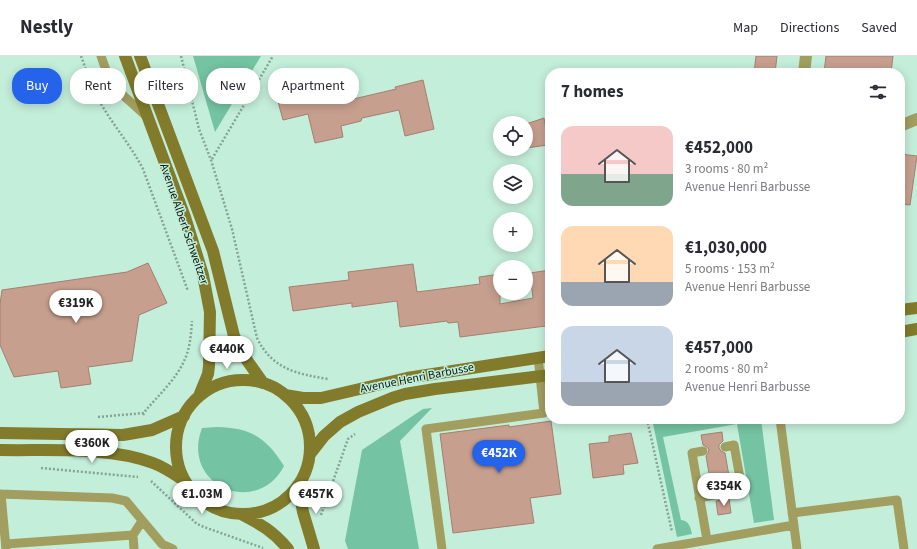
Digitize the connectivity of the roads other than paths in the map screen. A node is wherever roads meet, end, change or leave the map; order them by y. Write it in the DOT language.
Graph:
graph roads {
  1 [pos="101,56"];
  2 [pos="125,56"];
  3 [pos="140,56"];
  4 [pos="806,56"];
  5 [pos="805,68"];
  6 [pos="146,116"];
  7 [pos="917,119"];
  8 [pos="905,124"];
  9 [pos="917,308"];
  10 [pos="905,309"];
  11 [pos="917,329"];
  12 [pos="905,331"];
  13 [pos="544,356"];
  14 [pos="545,376"];
  15 [pos="263,383"];
  16 [pos="285,395"];
  17 [pos="200,396"];
  18 [pos="184,416"];
  19 [pos="781,424"];
  20 [pos="0,433"];
  21 [pos="725,447"];
  22 [pos="0,450"];
  23 [pos="703,451"];
  24 [pos="310,454"];
  25 [pos="185,481"];
  26 [pos="298,486"];
  27 [pos="0,494"];
  28 [pos="699,498"];
  29 [pos="792,512"];
  30 [pos="240,514"];
  31 [pos="142,520"];
  32 [pos="794,526"];
  33 [pos="133,535"];
  34 [pos="707,540"];
  35 [pos="6,546"];
  36 [pos="134,549"];
  37 [pos="173,549"];
  38 [pos="288,549"];
  39 [pos="314,549"];
  40 [pos="442,549"];
  41 [pos="657,549"];
  42 [pos="797,549"];
  43 [pos="904,549"];
  1 -- 6 [label="lane"];
  2 -- 6 [label="main road, Avenue Albert Schweitzer"];
  3 -- 15 [label="main road, Avenue Albert Schweitzer"];
  4 -- 5 [label="street"];
  6 -- 17 [label="main road, Avenue Albert Schweitzer"];
  7 -- 8 [label="street"];
  9 -- 10 [label="main road"];
  11 -- 12 [label="main road"];
  13 -- 14 [label="lane"];
  13 -- 16 [label="main road, Avenue Henri Barbusse"];
  14 -- 24 [label="main road, Avenue Henri Barbusse"];
  14 -- 40 [label="lane"];
  15 -- 16 [label="main road"];
  15 -- 17 [label="main road"];
  16 -- 24 [label="main road"];
  17 -- 18 [label="main road"];
  18 -- 20 [label="main road"];
  18 -- 25 [label="main road"];
  19 -- 29 [label="lane"];
  21 -- 28 [label="lane"];
  22 -- 25 [label="main road"];
  23 -- 28 [label="lane"];
  24 -- 26 [label="main road"];
  25 -- 30 [label="main road"];
  26 -- 30 [label="main road"];
  26 -- 39 [label="main road"];
  27 -- 31 [label="lane"];
  27 -- 35 [label="lane"];
  28 -- 34 [label="lane"];
  29 -- 32 [label="lane"];
  29 -- 43 [label="lane"];
  30 -- 38 [label="main road"];
  31 -- 33 [label="lane"];
  31 -- 37 [label="lane"];
  32 -- 34 [label="lane"];
  32 -- 42 [label="lane"];
  33 -- 35 [label="lane"];
  33 -- 36 [label="lane"];
  34 -- 41 [label="lane"];
}
